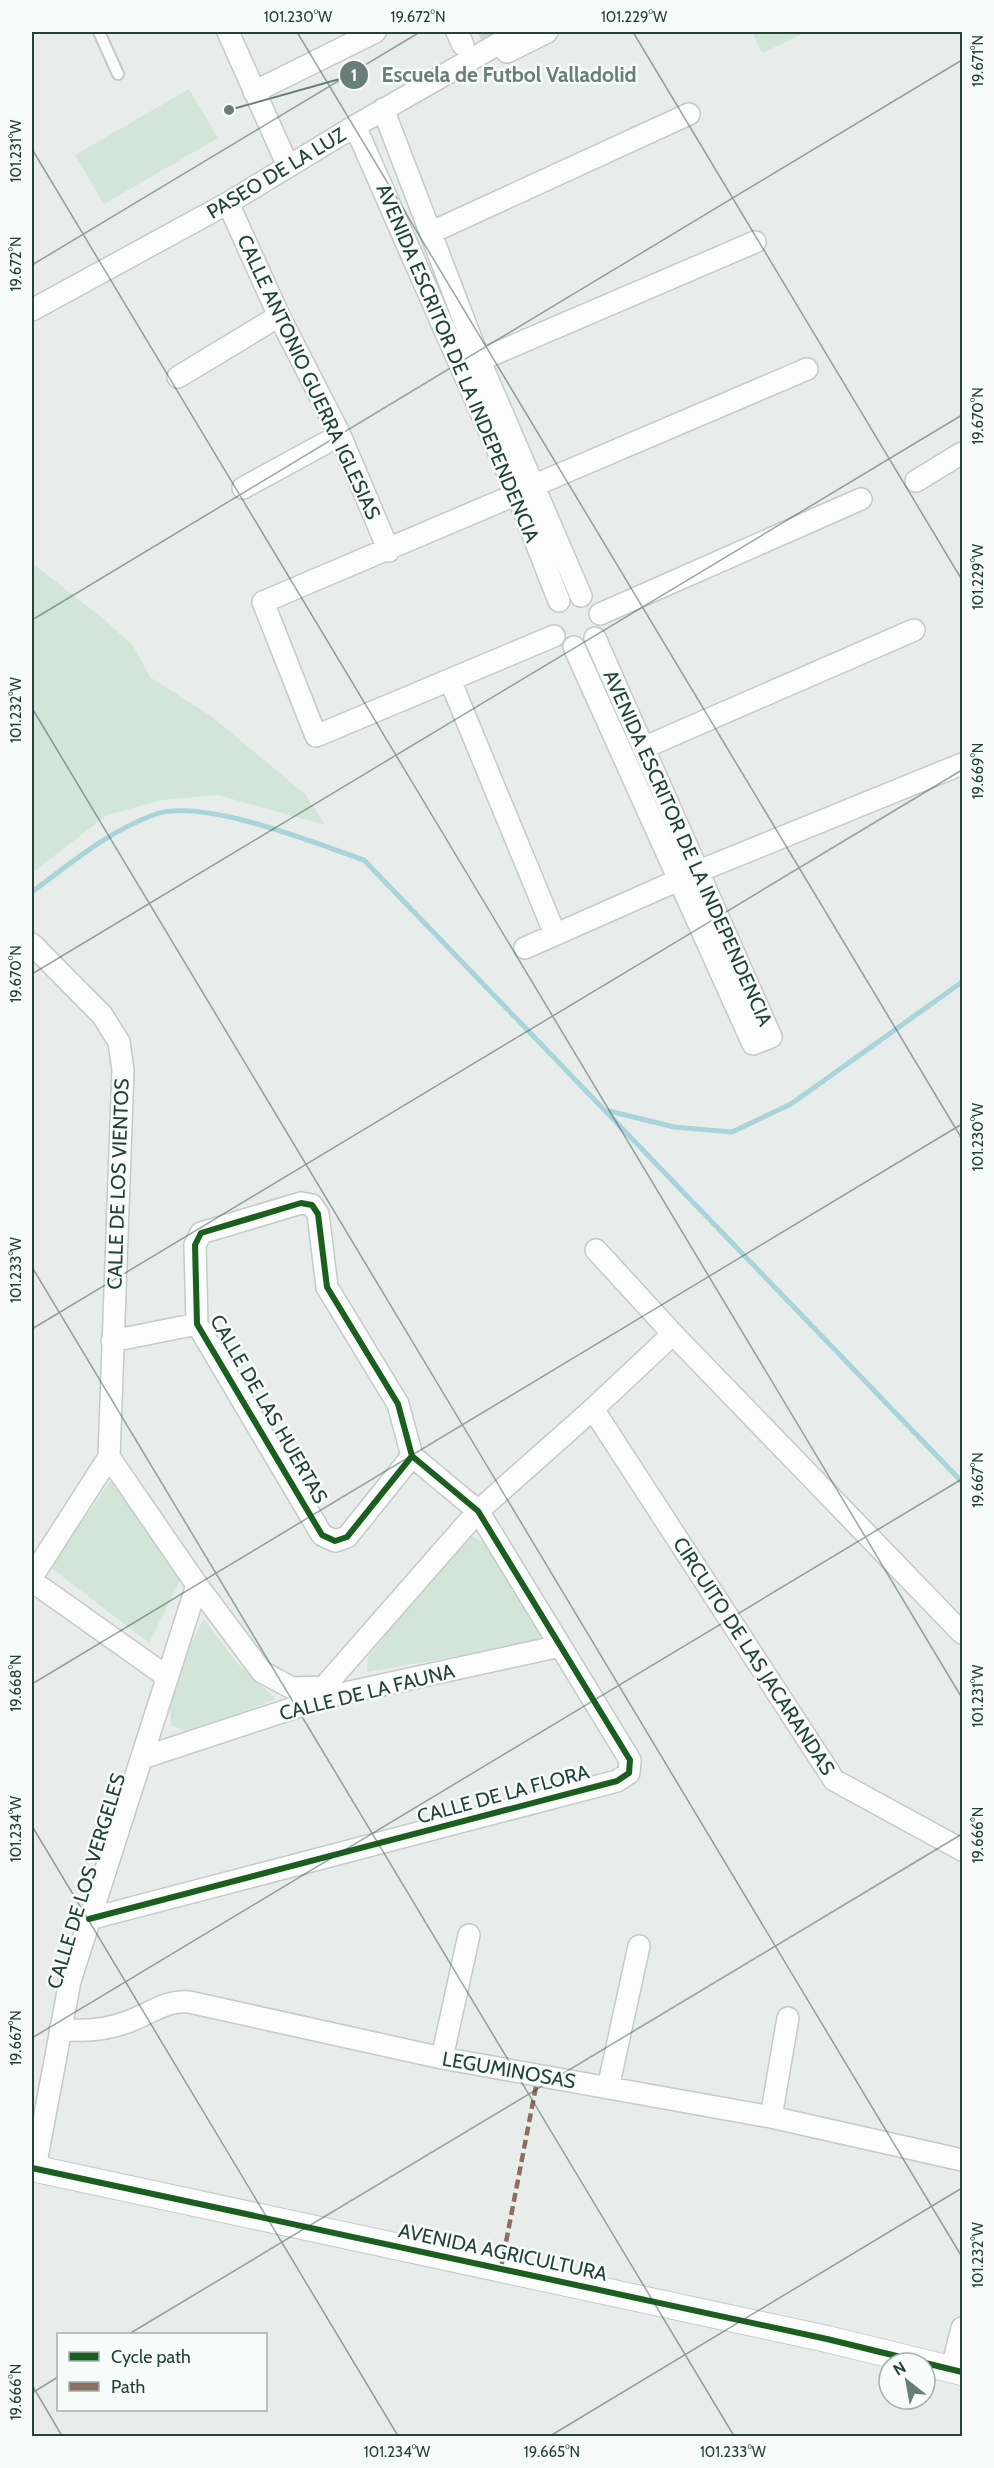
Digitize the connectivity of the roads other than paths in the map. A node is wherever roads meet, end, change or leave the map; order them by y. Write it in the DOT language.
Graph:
graph roads {
  1 [pos="99,32"];
  2 [pos="228,32"];
  3 [pos="375,32"];
  4 [pos="519,32"];
  5 [pos="547,32"];
  6 [pos="118,74"];
  7 [pos="254,92"];
  8 [pos="384,109"];
  9 [pos="689,114"];
  10 [pos="355,126"];
  11 [pos="288,166"];
  12 [pos="228,203"];
  13 [pos="432,232"];
  14 [pos="755,242"];
  15 [pos="32,310"];
  16 [pos="279,316"];
  17 [pos="470,364"];
  18 [pos="807,369"];
  19 [pos="178,377"];
  20 [pos="340,435"];
  21 [pos="963,453"];
  22 [pos="916,482"];
  23 [pos="243,488"];
  24 [pos="526,489"];
  25 [pos="861,499"];
  26 [pos="388,551"];
  27 [pos="581,596"];
  28 [pos="560,601"];
  29 [pos="600,614"];
  30 [pos="914,630"];
  31 [pos="554,636"];
  32 [pos="595,638"];
  33 [pos="574,647"];
  34 [pos="450,680"];
  35 [pos="643,748"];
  36 [pos="963,764"];
  37 [pos="699,872"];
  38 [pos="679,880"];
  39 [pos="555,933"];
  40 [pos="525,948"];
  41 [pos="34,951"];
  42 [pos="596,1250"];
  43 [pos="197,1324"];
  44 [pos="673,1334"];
  45 [pos="112,1341"];
  46 [pos="593,1409"];
  47 [pos="412,1456"];
  48 [pos="109,1457"];
  49 [pos="478,1511"];
  50 [pos="32,1579"];
  51 [pos="197,1585"];
  52 [pos="963,1633"];
  53 [pos="560,1646"];
  54 [pos="166,1676"];
  55 [pos="325,1692"];
  56 [pos="142,1758"];
  57 [pos="963,1850"];
  58 [pos="89,1919"];
  59 [pos="469,1935"];
  60 [pos="639,1946"];
  61 [pos="788,2018"];
  62 [pos="60,2029"];
  63 [pos="442,2058"];
  64 [pos="609,2088"];
  65 [pos="771,2118"];
  66 [pos="963,2160"];
  67 [pos="34,2168"];
  68 [pos="963,2328"];
  69 [pos="957,2370"];
  1 -- 6 [label="lane"];
  2 -- 7 [label="street"];
  3 -- 7 [label="street"];
  4 -- 8 [label="street, PASEO DE LA LUZ"];
  5 -- 8 [label="street"];
  7 -- 11 [label="street"];
  8 -- 10 [label="street, PASEO DE LA LUZ"];
  8 -- 13 [label="street, AVENIDA ESCRITOR DE LA INDEPENDENCIA"];
  9 -- 13 [label="street"];
  10 -- 11 [label="street, PASEO DE LA LUZ"];
  10 -- 17 [label="street, AVENIDA ESCRITOR DE LA INDEPENDENCIA"];
  11 -- 12 [label="street, PASEO DE LA LUZ"];
  12 -- 15 [label="street, PASEO DE LA LUZ"];
  12 -- 16 [label="street, CALLE ANTONIO GUERRA IGLESIAS"];
  13 -- 17 [label="street, AVENIDA ESCRITOR DE LA INDEPENDENCIA"];
  14 -- 17 [label="street"];
  16 -- 19 [label="street"];
  16 -- 20 [label="street, CALLE ANTONIO GUERRA IGLESIAS"];
  17 -- 24 [label="street, AVENIDA ESCRITOR DE LA INDEPENDENCIA"];
  18 -- 24 [label="street"];
  20 -- 23 [label="street"];
  20 -- 26 [label="street, CALLE ANTONIO GUERRA IGLESIAS"];
  21 -- 22 [label="street"];
  24 -- 26 [label="street"];
  24 -- 27 [label="street, AVENIDA ESCRITOR DE LA INDEPENDENCIA"];
  24 -- 28 [label="street, AVENIDA ESCRITOR DE LA INDEPENDENCIA"];
  25 -- 29 [label="street"];
  26 -- 34 [label="street"];
  27 -- 28 [label="street"];
  27 -- 29 [label="street"];
  28 -- 31 [label="street"];
  29 -- 32 [label="street"];
  30 -- 35 [label="street"];
  31 -- 33 [label="street"];
  31 -- 34 [label="street"];
  32 -- 33 [label="street"];
  32 -- 35 [label="street, AVENIDA ESCRITOR DE LA INDEPENDENCIA"];
  33 -- 38 [label="street, AVENIDA ESCRITOR DE LA INDEPENDENCIA"];
  34 -- 39 [label="street"];
  35 -- 37 [label="street, AVENIDA ESCRITOR DE LA INDEPENDENCIA"];
  36 -- 37 [label="street"];
  37 -- 38 [label="street"];
  37 -- 38 [label="street, AVENIDA ESCRITOR DE LA INDEPENDENCIA"];
  38 -- 39 [label="street"];
  39 -- 40 [label="street"];
  41 -- 45 [label="street, CALLE DE LOS VIENTOS"];
  42 -- 44 [label="street"];
  43 -- 45 [label="street"];
  43 -- 47 [label="street, CALLE DE LAS HUERTAS"];
  43 -- 47 [label="street, CALLE DE LAS HUERTAS"];
  44 -- 46 [label="street"];
  44 -- 52 [label="street"];
  45 -- 48 [label="street, CALLE DE LOS VIENTOS"];
  46 -- 49 [label="street"];
  46 -- 57 [label="street, CIRCUITO DE LAS JACARANDAS"];
  47 -- 49 [label="street"];
  48 -- 50 [label="street"];
  48 -- 51 [label="street"];
  49 -- 53 [label="street, CALLE DE LA FLORA"];
  49 -- 55 [label="street"];
  50 -- 54 [label="street"];
  51 -- 54 [label="street, CALLE DE LOS VERGELES"];
  51 -- 55 [label="street"];
  53 -- 55 [label="street, CALLE DE LA FAUNA"];
  53 -- 58 [label="street, CALLE DE LA FLORA"];
  54 -- 56 [label="street, CALLE DE LOS VERGELES"];
  55 -- 56 [label="street, CALLE DE LA FAUNA"];
  56 -- 58 [label="street, CALLE DE LOS VERGELES"];
  58 -- 62 [label="street, CALLE DE LOS VERGELES"];
  59 -- 63 [label="street"];
  60 -- 64 [label="street"];
  61 -- 65 [label="street"];
  62 -- 63 [label="street, LEGUMINOSAS"];
  62 -- 67 [label="street, CALLE DE LOS VERGELES"];
  63 -- 64 [label="street, LEGUMINOSAS"];
  64 -- 65 [label="street, LEGUMINOSAS"];
  65 -- 66 [label="street, LEGUMINOSAS"];
  67 -- 69 [label="street, AVENIDA AGRICULTURA"];
  68 -- 69 [label="street"];
}
